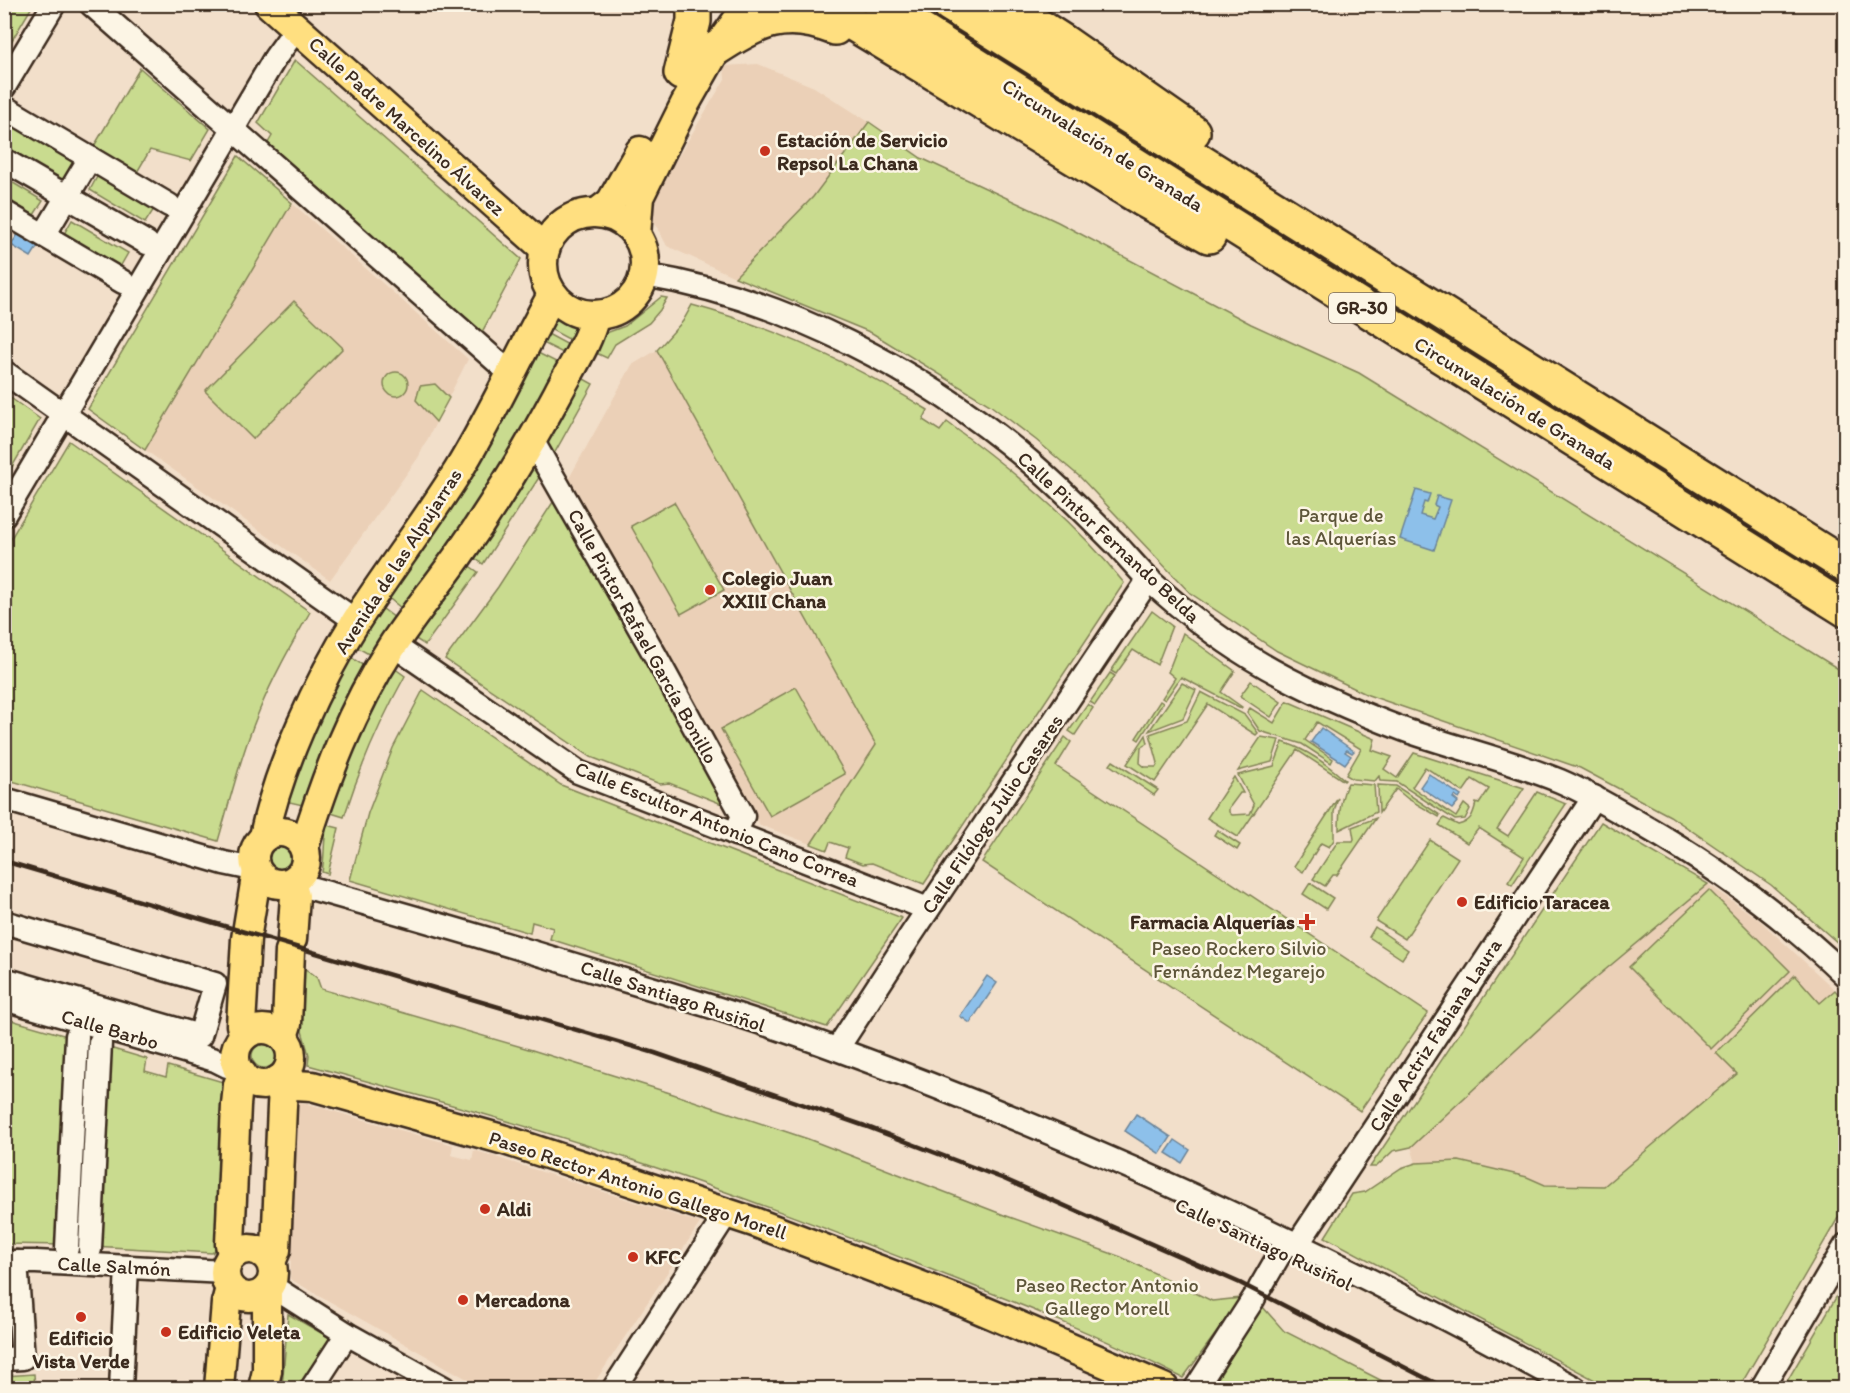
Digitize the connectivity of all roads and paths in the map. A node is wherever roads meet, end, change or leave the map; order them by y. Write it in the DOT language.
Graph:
graph roads {
  1 [pos="54,4"];
  2 [pos="91,4"];
  3 [pos="269,4"];
  4 [pos="694,4"];
  5 [pos="710,4"];
  6 [pos="758,4"];
  7 [pos="810,4"];
  8 [pos="879,4"];
  9 [pos="949,4"];
  10 [pos="1005,4"];
  11 [pos="297,29"];
  12 [pos="717,48"];
  13 [pos="898,51"];
  14 [pos="681,73"];
  15 [pos="4,87"];
  16 [pos="9,110"];
  17 [pos="232,129"];
  18 [pos="90,158"];
  19 [pos="4,160"];
  20 [pos="1255,195"];
  21 [pos="66,196"];
  22 [pos="169,205"];
  23 [pos="4,212"];
  24 [pos="598,212"];
  25 [pos="44,235"];
  26 [pos="636,235"];
  27 [pos="147,243"];
  28 [pos="544,248"];
  29 [pos="1303,271"];
  30 [pos="644,275"];
  31 [pos="123,282"];
  32 [pos="552,295"];
  33 [pos="596,315"];
  34 [pos="512,371"];
  35 [pos="4,372"];
  36 [pos="63,414"];
  37 [pos="532,440"];
  38 [pos="4,515"];
  39 [pos="1845,566"];
  40 [pos="1149,579"];
  41 [pos="1845,610"];
  42 [pos="356,621"];
  43 [pos="393,645"];
  44 [pos="1594,797"];
  45 [pos="4,799"];
  46 [pos="735,834"];
  47 [pos="264,837"];
  48 [pos="304,847"];
  49 [pos="255,868"];
  50 [pos="293,881"];
  51 [pos="928,909"];
  52 [pos="4,922"];
  53 [pos="1845,976"];
  54 [pos="4,979"];
  55 [pos="4,999"];
  56 [pos="77,1036"];
  57 [pos="283,1037"];
  58 [pos="100,1042"];
  59 [pos="837,1049"];
  60 [pos="235,1058"];
  61 [pos="289,1077"];
  62 [pos="727,1213"];
  63 [pos="1845,1245"];
  64 [pos="1289,1247"];
  65 [pos="67,1248"];
  66 [pos="90,1250"];
  67 [pos="10,1262"];
  68 [pos="127,1267"];
  69 [pos="229,1271"];
  70 [pos="269,1279"];
  71 [pos="347,1334"];
  72 [pos="4,1359"];
  73 [pos="121,1389"];
  74 [pos="219,1389"];
  75 [pos="263,1389"];
  76 [pos="312,1389"];
  77 [pos="444,1389"];
  78 [pos="614,1389"];
  79 [pos="1164,1389"];
  80 [pos="1196,1389"];
  81 [pos="1575,1389"];
  82 [pos="1761,1389"];
  1 -- 15 [label="street"];
  2 -- 17 [label="street"];
  3 -- 11 [label="main road, Calle Padre Marcelino Álvarez"];
  4 -- 14 [label="highway"];
  5 -- 14 [label="main road"];
  6 -- 12 [label="main road"];
  7 -- 13 [label="highway"];
  8 -- 29 [label="highway, Circunvalación de Granada / GR-30"];
  9 -- 20 [label="highway, Circunvalación de Granada / GR-30"];
  10 -- 20 [label="highway"];
  11 -- 17 [label="street"];
  11 -- 28 [label="main road, Calle Padre Marcelino Álvarez"];
  12 -- 13 [label="highway"];
  12 -- 26 [label="main road"];
  13 -- 29 [label="highway"];
  14 -- 24 [label="main road"];
  16 -- 18 [label="street"];
  17 -- 34 [label="street"];
  17 -- 36 [label="street"];
  18 -- 21 [label="street"];
  18 -- 22 [label="street"];
  19 -- 21 [label="street"];
  20 -- 39 [label="highway, Circunvalación de Granada / GR-30"];
  21 -- 25 [label="street"];
  21 -- 27 [label="street"];
  23 -- 25 [label="street"];
  24 -- 26 [label="main road"];
  24 -- 28 [label="main road"];
  25 -- 31 [label="street"];
  26 -- 30 [label="main road"];
  28 -- 32 [label="main road"];
  29 -- 41 [label="highway, Circunvalación de Granada / GR-30"];
  30 -- 33 [label="main road"];
  30 -- 40 [label="street, Calle Pintor Fernando Belda"];
  32 -- 33 [label="main road"];
  32 -- 34 [label="main road, Avenida de las Alpujarras"];
  33 -- 37 [label="main road"];
  34 -- 42 [label="main road, Avenida de las Alpujarras"];
  35 -- 36 [label="street"];
  36 -- 38 [label="street"];
  36 -- 42 [label="street"];
  37 -- 43 [label="main road"];
  37 -- 46 [label="street, Calle Pintor Rafael García Bonillo"];
  40 -- 44 [label="street, Calle Pintor Fernando Belda"];
  40 -- 51 [label="street, Calle Filólogo Julio Casares"];
  42 -- 47 [label="main road, Avenida de las Alpujarras"];
  43 -- 46 [label="street, Calle Escultor Antonio Cano Correa"];
  43 -- 48 [label="main road"];
  44 -- 53 [label="street, Calle Pintor Fernando Belda"];
  44 -- 64 [label="street, Calle Actriz Fabiana Laura"];
  45 -- 49 [label="street"];
  46 -- 51 [label="street, Calle Escultor Antonio Cano Correa"];
  47 -- 48 [label="main road"];
  47 -- 49 [label="main road"];
  48 -- 50 [label="main road"];
  49 -- 50 [label="main road"];
  49 -- 60 [label="main road"];
  50 -- 57 [label="main road"];
  50 -- 59 [label="street, Calle Santiago Rusiñol"];
  51 -- 59 [label="street, Calle Filólogo Julio Casares"];
  52 -- 54 [label="street"];
  55 -- 60 [label="street, Calle Barbo"];
  56 -- 65 [label="street"];
  57 -- 60 [label="main road"];
  57 -- 61 [label="main road"];
  58 -- 66 [label="street"];
  59 -- 64 [label="street, Calle Santiago Rusiñol"];
  60 -- 61 [label="main road"];
  60 -- 69 [label="main road"];
  61 -- 62 [label="main road, Paseo Rector Antonio Gallego Morell"];
  61 -- 70 [label="main road"];
  62 -- 78 [label="street"];
  62 -- 79 [label="main road, Paseo Rector Antonio Gallego Morell"];
  63 -- 82 [label="street"];
  64 -- 80 [label="street, Calle Actriz Fabiana Laura"];
  64 -- 81 [label="street, Calle Santiago Rusiñol"];
  67 -- 68 [label="street, Calle Salmón"];
  67 -- 72 [label="street"];
  68 -- 69 [label="street, Calle Salmón"];
  68 -- 73 [label="street"];
  69 -- 70 [label="main road"];
  69 -- 70 [label="main road"];
  69 -- 74 [label="main road"];
  70 -- 71 [label="street"];
  70 -- 75 [label="main road"];
  71 -- 76 [label="street"];
  71 -- 77 [label="street"];
}
